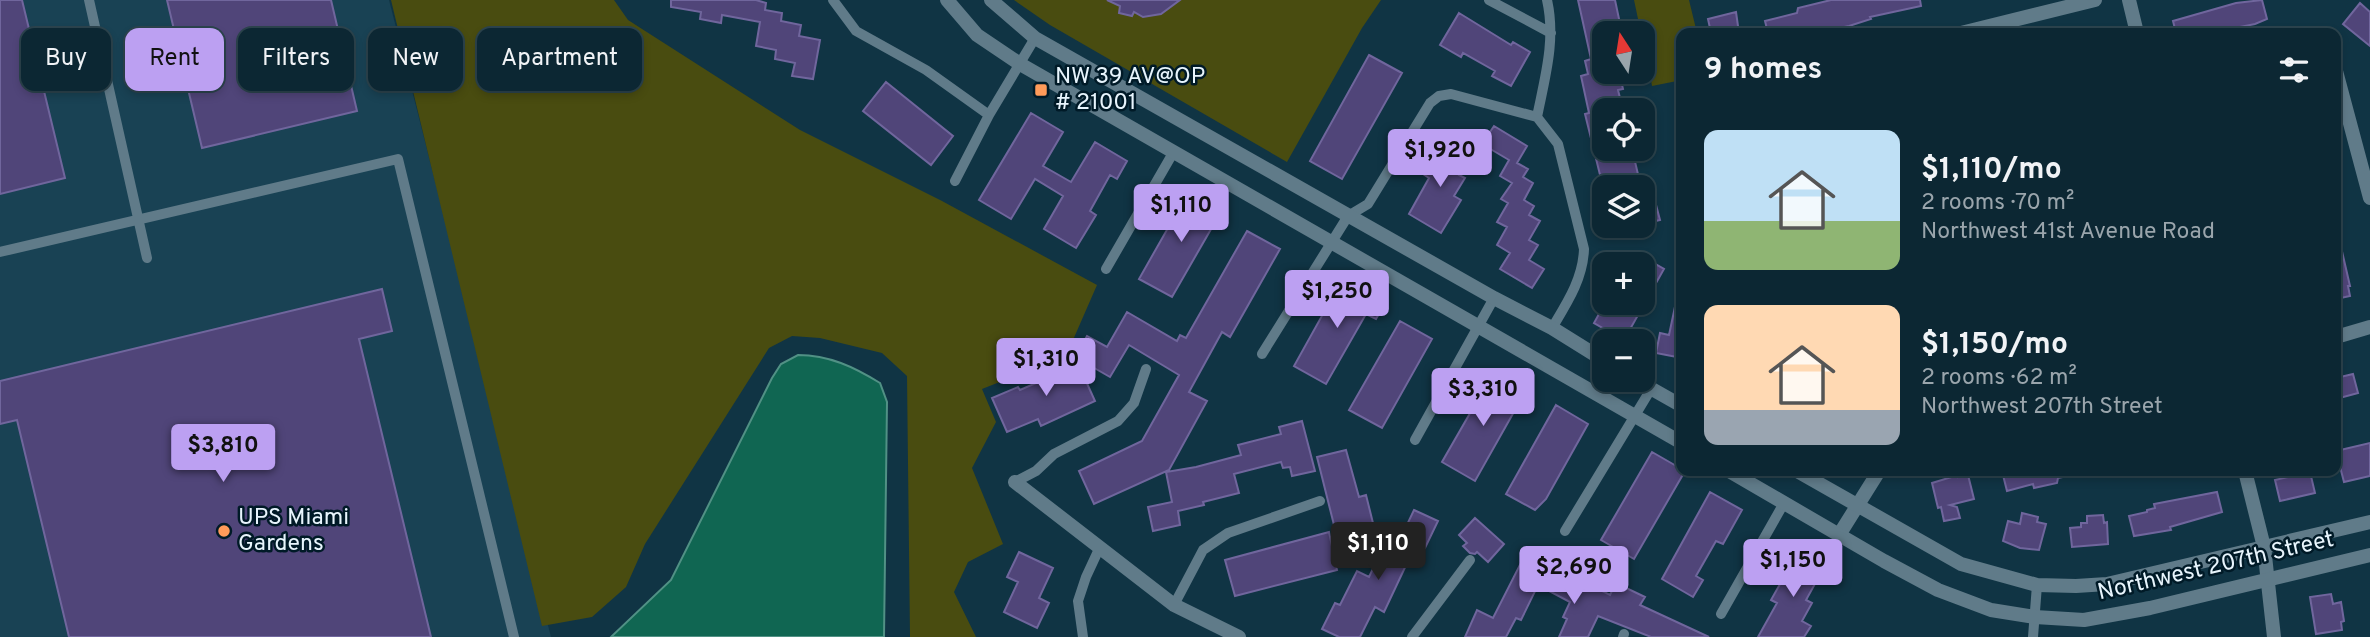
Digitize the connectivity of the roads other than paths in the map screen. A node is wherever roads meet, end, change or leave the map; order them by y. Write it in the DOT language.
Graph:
graph roads {
  1 [pos="89,0"];
  2 [pos="833,0"];
  3 [pos="947,0"];
  4 [pos="991,0"];
  5 [pos="1489,0"];
  6 [pos="1547,0"];
  7 [pos="2095,0"];
  8 [pos="2129,0"];
  9 [pos="1981,28"];
  10 [pos="2136,28"];
  11 [pos="1551,33"];
  12 [pos="1035,38"];
  13 [pos="1020,64"];
  14 [pos="2341,90"];
  15 [pos="989,115"];
  16 [pos="1537,117"];
  17 [pos="1173,153"];
  18 [pos="955,181"];
  19 [pos="2370,198"];
  20 [pos="1348,216"];
  21 [pos="139,220"];
  22 [pos="1331,244"];
  23 [pos="0,252"];
  24 [pos="148,258"];
  25 [pos="1106,269"];
  26 [pos="1494,298"];
  27 [pos="2370,327"];
  28 [pos="1478,328"];
  29 [pos="1552,328"];
  30 [pos="2341,336"];
  31 [pos="1592,352"];
  32 [pos="1262,354"];
  33 [pos="1146,369"];
  34 [pos="1655,391"];
  35 [pos="1649,392"];
  36 [pos="1676,403"];
  37 [pos="1635,416"];
  38 [pos="1415,440"];
  39 [pos="1676,440"];
  40 [pos="1738,476"];
  41 [pos="1806,476"];
  42 [pos="1876,476"];
  43 [pos="2246,476"];
  44 [pos="1015,482"];
  45 [pos="1320,501"];
  46 [pos="1784,503"];
  47 [pos="1857,505"];
  48 [pos="2370,522"];
  49 [pos="1564,531"];
  50 [pos="1839,535"];
  51 [pos="2264,547"];
  52 [pos="1099,549"];
  53 [pos="2370,555"];
  54 [pos="1471,560"];
  55 [pos="2268,582"];
  56 [pos="2037,586"];
  57 [pos="1174,605"];
  58 [pos="1721,614"];
  59 [pos="2035,617"];
  60 [pos="514,637"];
  61 [pos="1083,637"];
  62 [pos="1239,637"];
  63 [pos="1412,637"];
  64 [pos="2033,637"];
  65 [pos="2274,637"];
  1 -- 21 [label="lane"];
  2 -- 15 [label="lane"];
  3 -- 13 [label="street"];
  4 -- 12 [label="street"];
  5 -- 11 [label="lane"];
  6 -- 11 [label="lane"];
  7 -- 9 [label="street"];
  8 -- 10 [label="street"];
  11 -- 16 [label="lane"];
  12 -- 13 [label="lane"];
  12 -- 20 [label="street"];
  13 -- 15 [label="lane"];
  13 -- 17 [label="street"];
  14 -- 19 [label="street"];
  15 -- 18 [label="lane"];
  16 -- 20 [label="lane"];
  16 -- 29 [label="lane"];
  17 -- 22 [label="street"];
  17 -- 25 [label="lane"];
  20 -- 22 [label="lane"];
  20 -- 26 [label="street"];
  21 -- 23 [label="lane"];
  21 -- 24 [label="lane"];
  21 -- 60 [label="lane"];
  22 -- 28 [label="street"];
  22 -- 32 [label="lane"];
  26 -- 28 [label="lane"];
  26 -- 29 [label="street"];
  27 -- 30 [label="street"];
  28 -- 37 [label="street"];
  28 -- 38 [label="lane"];
  29 -- 31 [label="street"];
  33 -- 44 [label="lane"];
  34 -- 36 [label="street"];
  35 -- 37 [label="lane"];
  37 -- 39 [label="street"];
  37 -- 49 [label="lane"];
  40 -- 46 [label="street, Northwest 207th Street"];
  41 -- 47 [label="street, Northwest 207th Street"];
  42 -- 47 [label="street"];
  43 -- 51 [label="street"];
  44 -- 52 [label="street"];
  45 -- 57 [label="lane"];
  46 -- 50 [label="street, Northwest 207th Street"];
  46 -- 58 [label="lane"];
  47 -- 50 [label="street"];
  47 -- 56 [label="street, Northwest 207th Street"];
  48 -- 51 [label="street, Northwest 207th Street"];
  50 -- 59 [label="street, Northwest 207th Street"];
  51 -- 55 [label="street"];
  51 -- 56 [label="street, Northwest 207th Street"];
  52 -- 57 [label="street"];
  52 -- 61 [label="lane"];
  53 -- 55 [label="street, Northwest 207th Street"];
  54 -- 63 [label="lane"];
  55 -- 59 [label="street, Northwest 207th Street"];
  55 -- 65 [label="street"];
  56 -- 59 [label="lane"];
  57 -- 62 [label="street"];
  59 -- 64 [label="lane"];
}
